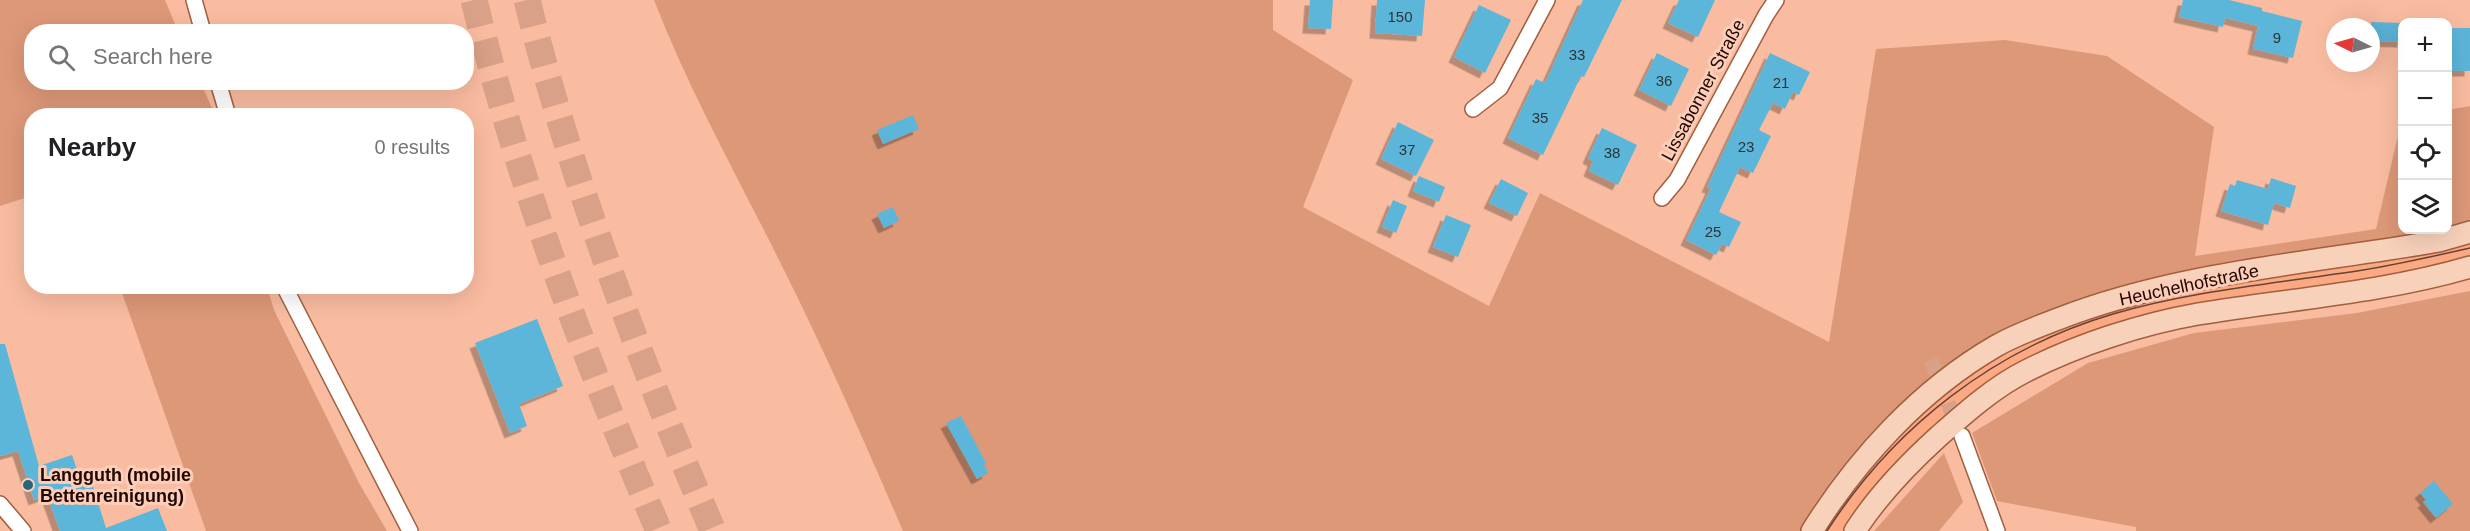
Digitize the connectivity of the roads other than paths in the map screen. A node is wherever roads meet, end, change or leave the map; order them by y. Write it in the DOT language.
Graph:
graph roads {
  1 [pos="193,0"];
  2 [pos="1547,0"];
  3 [pos="1776,0"];
  4 [pos="200,24"];
  5 [pos="220,90"];
  6 [pos="226,108"];
  7 [pos="1473,109"];
  8 [pos="1662,198"];
  9 [pos="2470,232"];
  10 [pos="2470,267"];
  11 [pos="288,294"];
  12 [pos="1962,436"];
  13 [pos="0,504"];
  14 [pos="23,531"];
  15 [pos="410,531"];
  16 [pos="1812,531"];
  17 [pos="1855,531"];
  18 [pos="1997,531"];
  1 -- 4 [label="street"];
  2 -- 7 [label="street"];
  3 -- 8 [label="street, Lissabonner Straße"];
  5 -- 6 [label="street"];
  9 -- 16 [label="main road, Heuchelhofstraße"];
  10 -- 17 [label="main road, Heuchelhofstraße"];
  11 -- 15 [label="street"];
  12 -- 18 [label="street"];
  13 -- 14 [label="street"];
}
